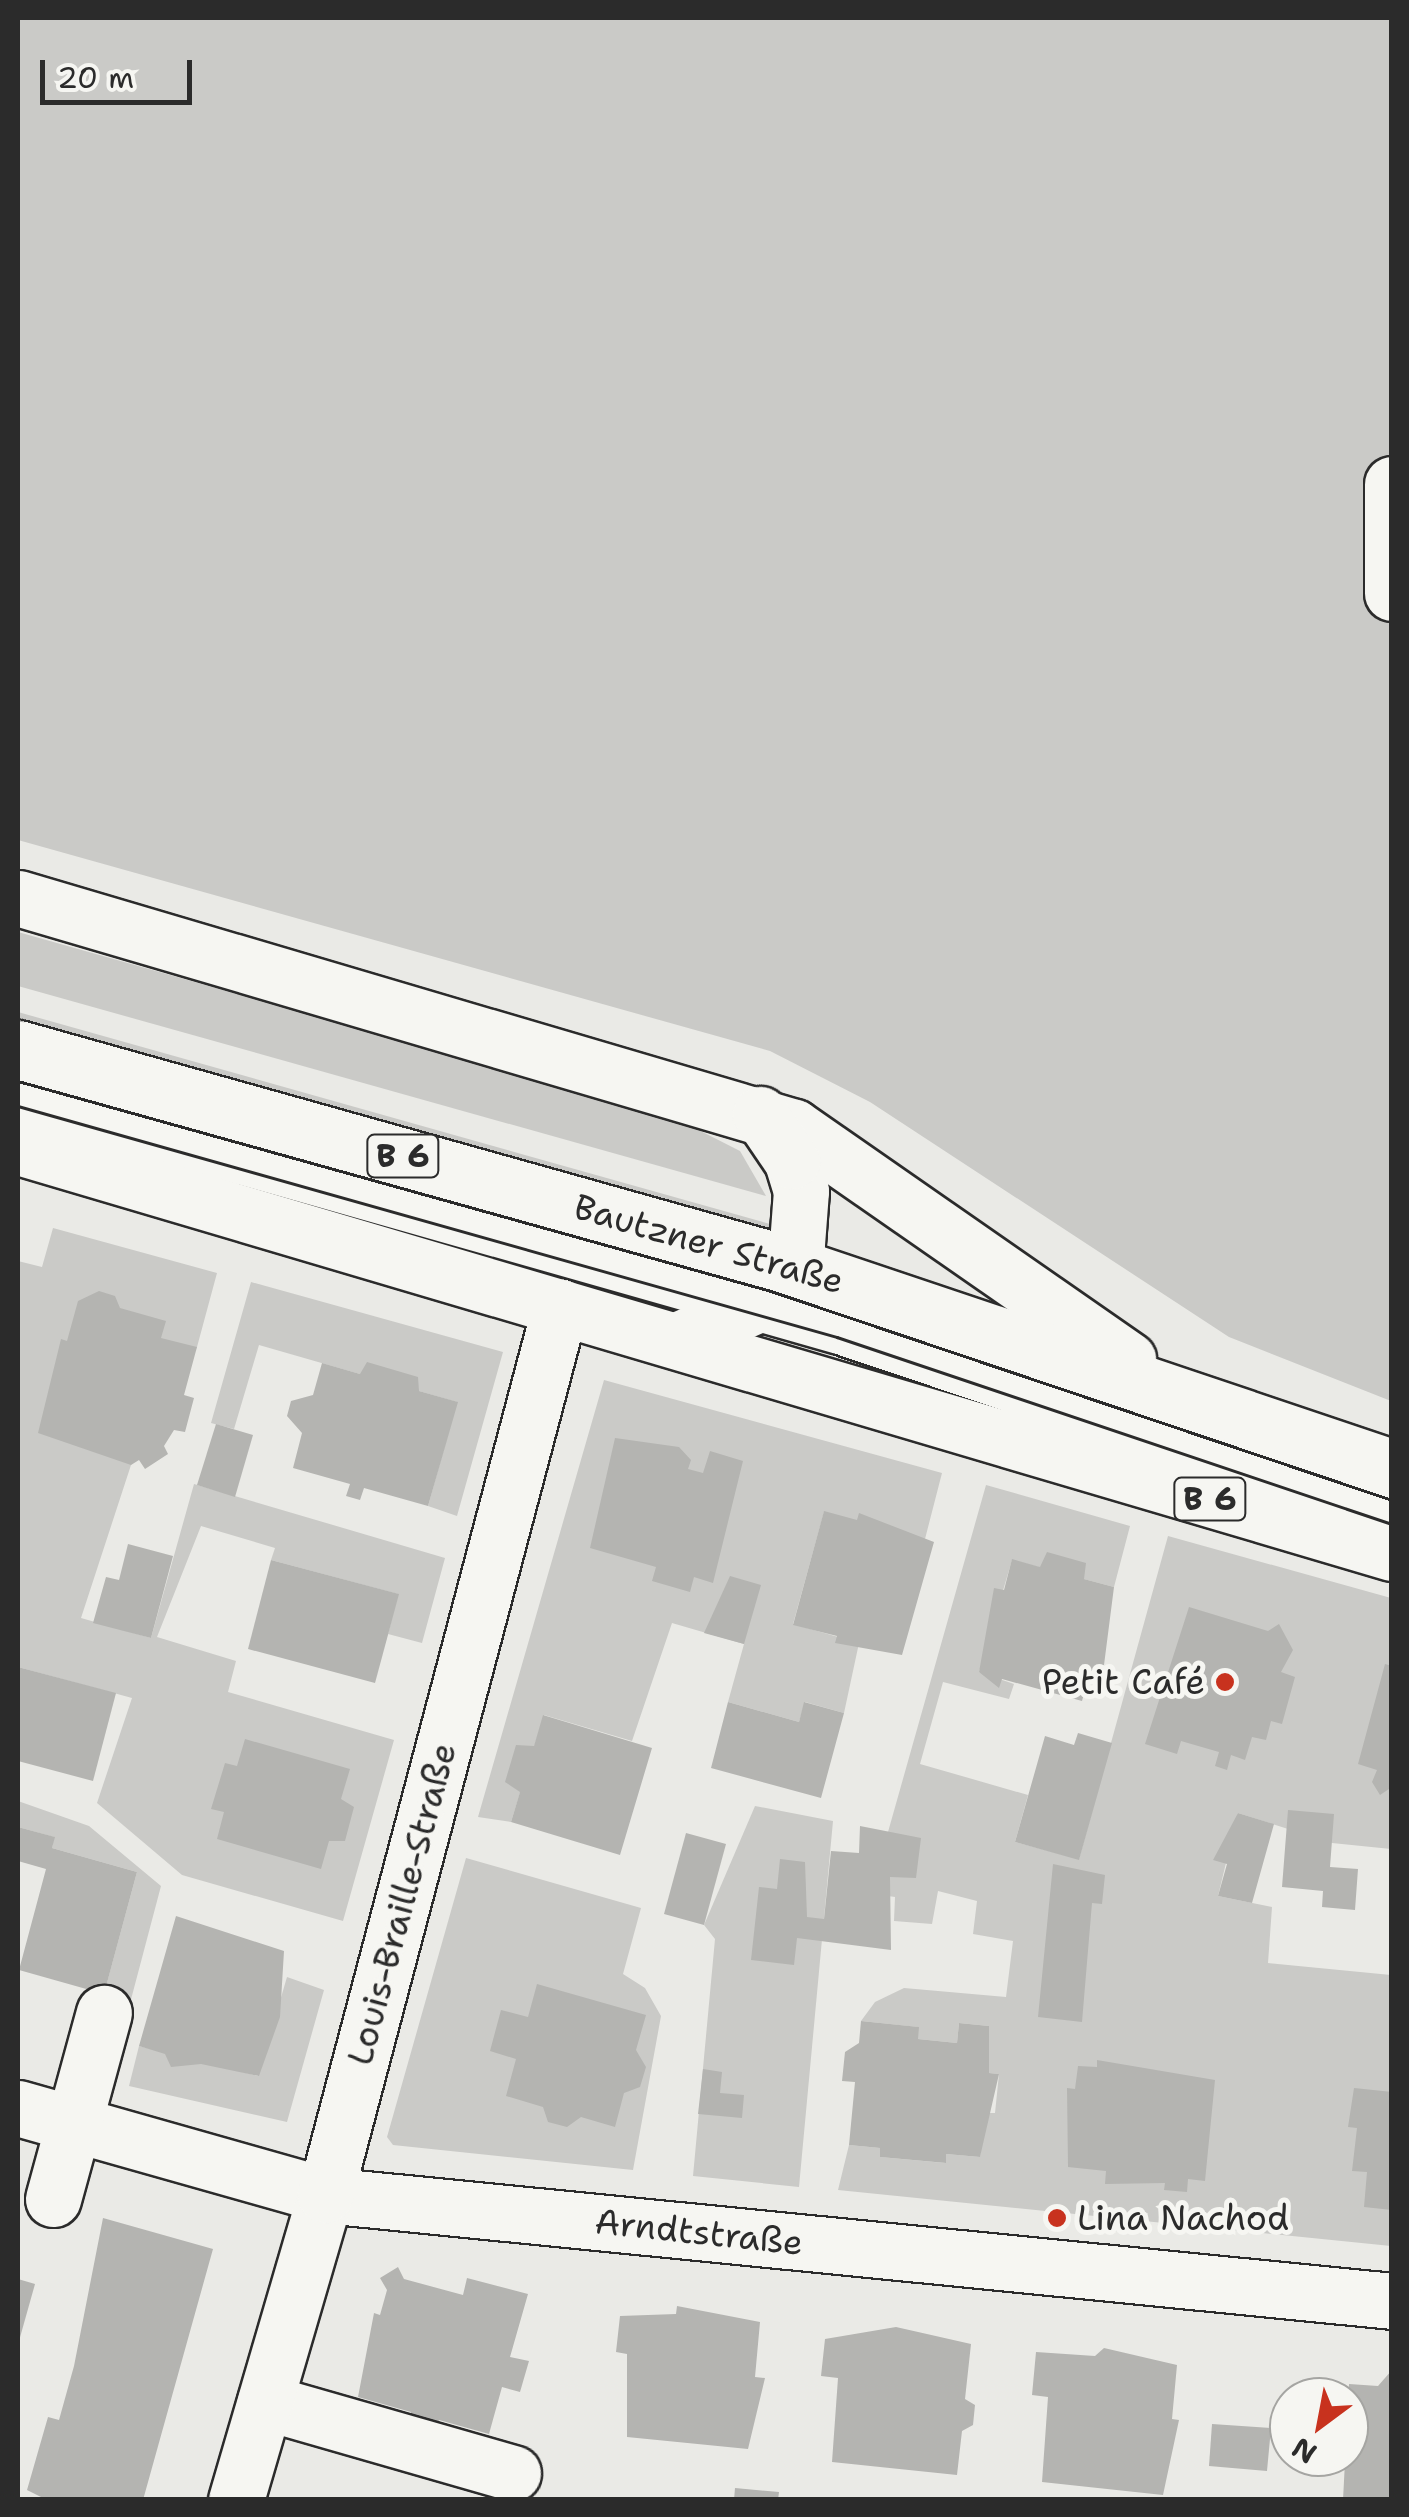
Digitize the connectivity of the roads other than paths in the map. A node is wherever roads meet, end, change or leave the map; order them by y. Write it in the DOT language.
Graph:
graph roads {
  1 [pos="1392,484"];
  2 [pos="1392,593"];
  3 [pos="18,898"];
  4 [pos="18,1048"];
  5 [pos="18,1093"];
  6 [pos="760,1114"];
  7 [pos="18,1147"];
  8 [pos="774,1284"];
  9 [pos="560,1306"];
  10 [pos="678,1340"];
  11 [pos="1172,1390"];
  12 [pos="1392,1467"];
  13 [pos="1392,1512"];
  14 [pos="1392,1553"];
  15 [pos="104,2012"];
  16 [pos="18,2108"];
  17 [pos="74,2124"];
  18 [pos="325,2194"];
  19 [pos="53,2199"];
  20 [pos="1392,2302"];
  21 [pos="265,2402"];
  22 [pos="514,2473"];
  23 [pos="236,2500"];
  1 -- 2 [label="main road"];
  3 -- 6 [label="main road"];
  4 -- 8 [label="main road, Bautzner Straße / B 6"];
  5 -- 8 [label="main road"];
  6 -- 8 [label="main road"];
  6 -- 11 [label="main road"];
  7 -- 9 [label="main road, B 6"];
  8 -- 10 [label="main road"];
  8 -- 11 [label="main road, Bautzner Straße / B 6"];
  8 -- 13 [label="main road"];
  9 -- 10 [label="main road, B 6"];
  9 -- 18 [label="main road, Louis-Braille-Straße"];
  10 -- 14 [label="main road, B 6"];
  11 -- 12 [label="main road, Bautzner Straße / B 6"];
  15 -- 17 [label="main road"];
  16 -- 17 [label="main road, Arndtstraße"];
  17 -- 18 [label="main road, Arndtstraße"];
  17 -- 19 [label="main road"];
  18 -- 20 [label="main road, Arndtstraße"];
  18 -- 21 [label="main road, Louis-Braille-Straße"];
  21 -- 22 [label="main road"];
  21 -- 23 [label="main road, Louis-Braille-Straße"];
}
